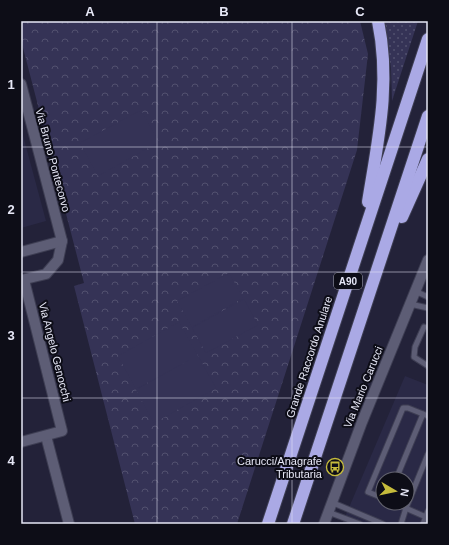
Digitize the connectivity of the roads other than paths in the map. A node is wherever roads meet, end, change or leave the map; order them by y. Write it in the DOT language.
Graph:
graph roads {
  1 [pos="378,21"];
  2 [pos="428,39"];
  3 [pos="21,84"];
  4 [pos="428,116"];
  5 [pos="428,159"];
  6 [pos="362,239"];
  7 [pos="62,241"];
  8 [pos="21,252"];
  9 [pos="428,260"];
  10 [pos="22,280"];
  11 [pos="374,282"];
  12 [pos="415,291"];
  13 [pos="428,297"];
  14 [pos="410,304"];
  15 [pos="428,308"];
  16 [pos="424,327"];
  17 [pos="428,366"];
  18 [pos="426,415"];
  19 [pos="46,436"];
  20 [pos="21,442"];
  21 [pos="428,454"];
  22 [pos="377,471"];
  23 [pos="400,471"];
  24 [pos="375,475"];
  25 [pos="415,486"];
  26 [pos="375,495"];
  27 [pos="329,507"];
  28 [pos="405,511"];
  29 [pos="415,511"];
  30 [pos="427,514"];
  31 [pos="69,524"];
  32 [pos="268,524"];
  33 [pos="294,524"];
  34 [pos="324,524"];
  35 [pos="360,524"];
  36 [pos="383,524"];
  37 [pos="401,524"];
  38 [pos="423,524"];
  1 -- 6 [label="highway"];
  2 -- 6 [label="highway, Grande Raccordo Anulare / A90"];
  3 -- 7 [label="street, Via Bruno Pontecorvo"];
  4 -- 11 [label="highway, A90"];
  5 -- 11 [label="highway"];
  6 -- 32 [label="highway, Grande Raccordo Anulare / A90"];
  7 -- 8 [label="street"];
  7 -- 10 [label="street"];
  9 -- 12 [label="street, Via Mario Carucci"];
  10 -- 19 [label="street, Via Angelo Genocchi"];
  11 -- 33 [label="highway, A90"];
  12 -- 13 [label="lane"];
  12 -- 14 [label="street, Via Mario Carucci"];
  14 -- 15 [label="lane"];
  14 -- 27 [label="street, Via Mario Carucci"];
  16 -- 17 [label="lane"];
  18 -- 22 [label="lane"];
  18 -- 23 [label="lane"];
  19 -- 20 [label="street"];
  19 -- 31 [label="street"];
  21 -- 25 [label="lane"];
  24 -- 26 [label="lane"];
  27 -- 34 [label="street, Via Mario Carucci"];
  27 -- 35 [label="lane"];
  27 -- 36 [label="lane"];
  28 -- 37 [label="lane"];
  29 -- 30 [label="lane"];
  30 -- 38 [label="lane"];
}
